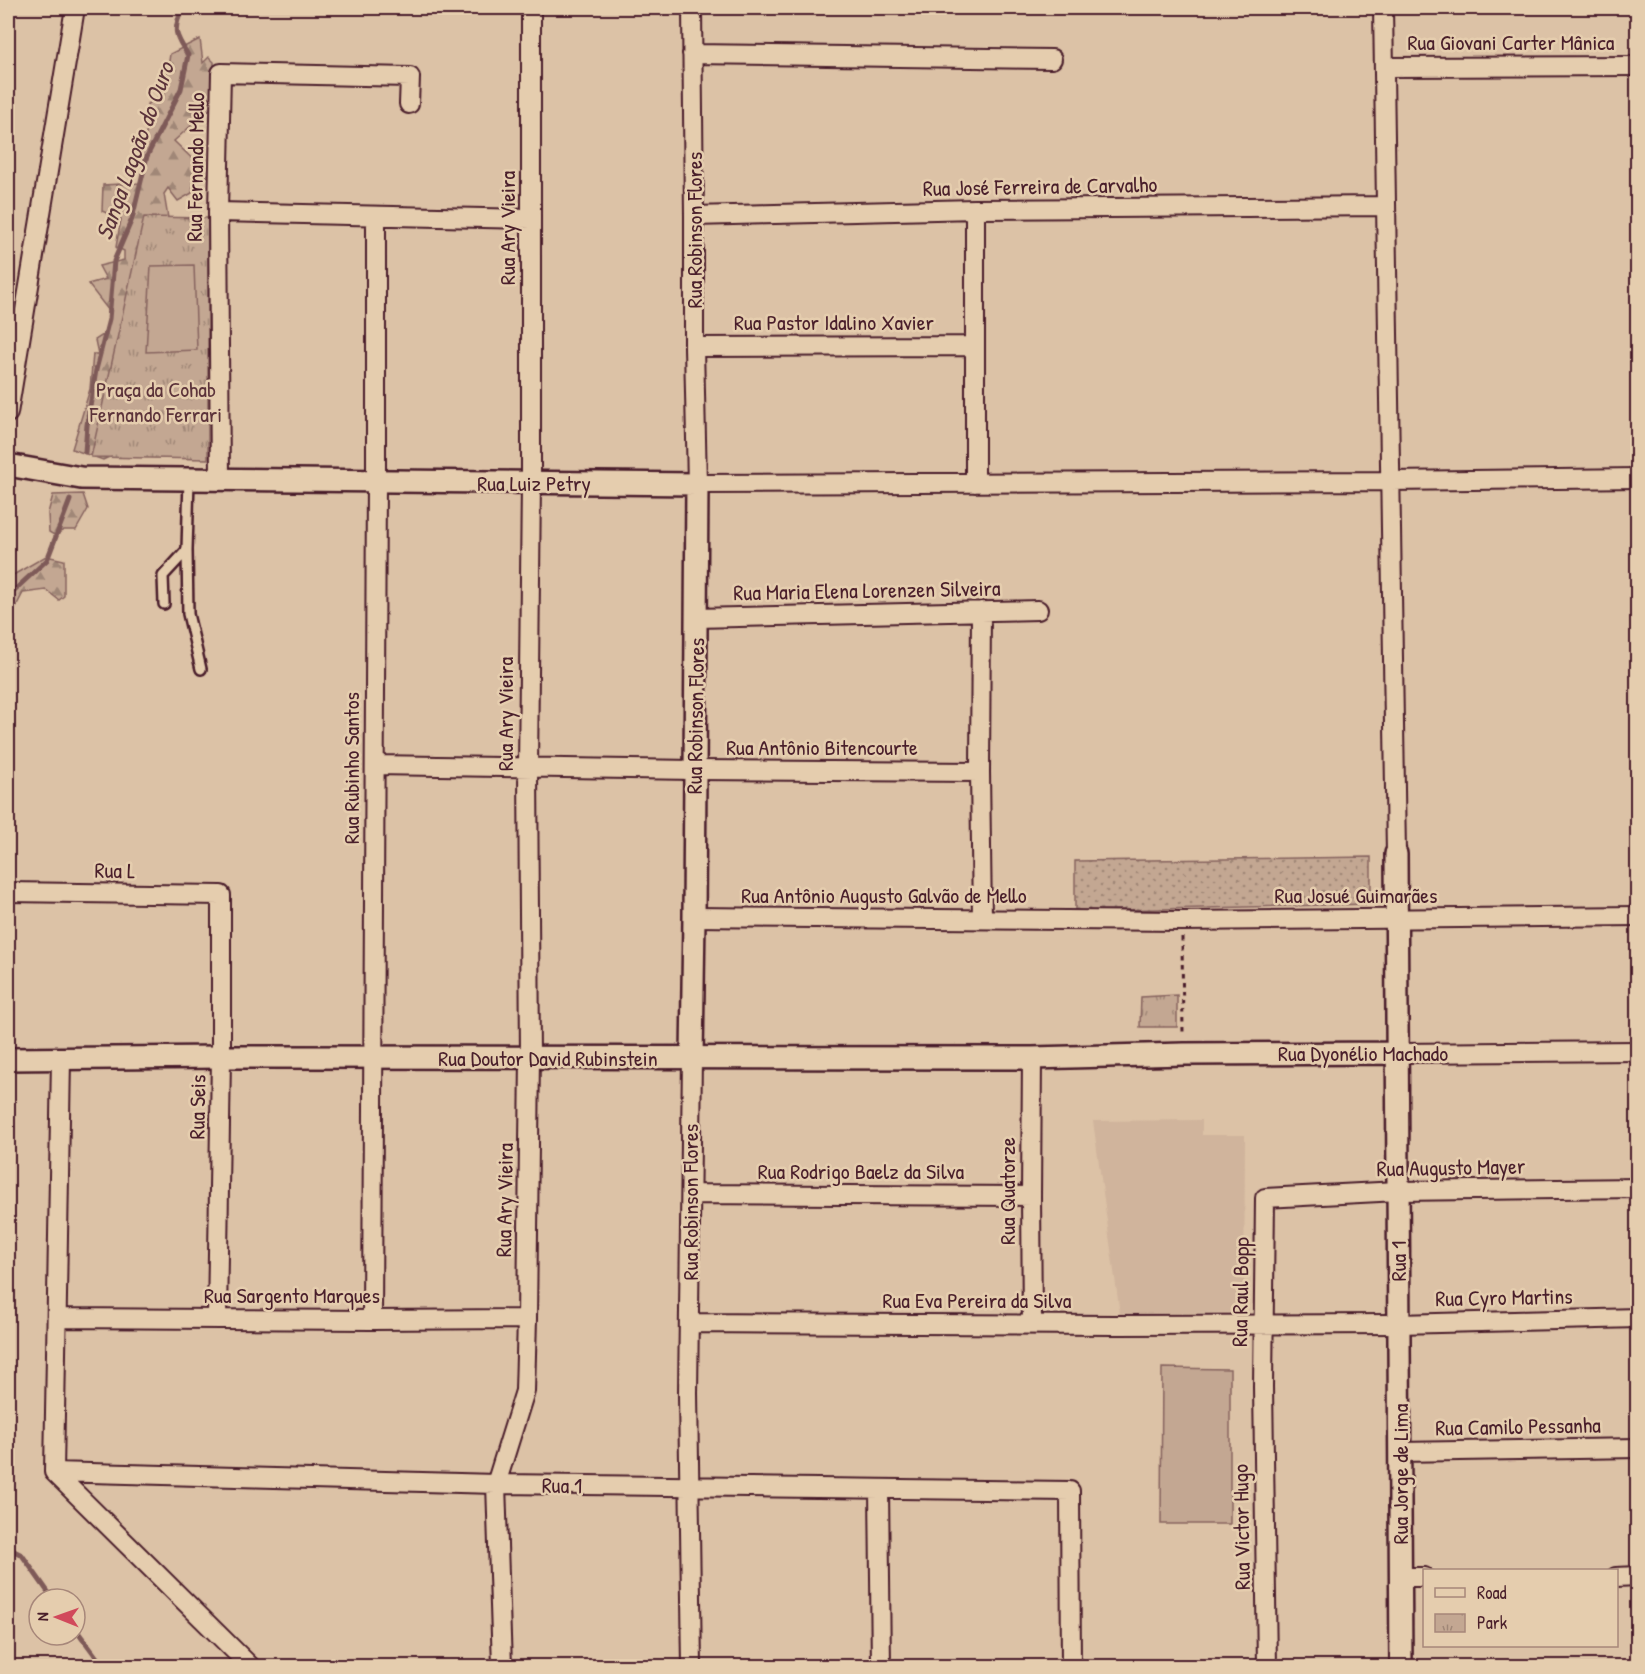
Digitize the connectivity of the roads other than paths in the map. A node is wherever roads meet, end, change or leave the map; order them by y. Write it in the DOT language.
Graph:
graph roads {
  1 [pos="75,8"];
  2 [pos="531,8"];
  3 [pos="692,8"];
  4 [pos="1383,8"];
  5 [pos="692,46"];
  6 [pos="1052,59"];
  7 [pos="1638,66"];
  8 [pos="1384,67"];
  9 [pos="409,104"];
  10 [pos="1386,206"];
  11 [pos="975,209"];
  12 [pos="218,212"];
  13 [pos="376,216"];
  14 [pos="694,216"];
  15 [pos="531,219"];
  16 [pos="975,346"];
  17 [pos="694,347"];
  18 [pos="8,413"];
  19 [pos="8,465"];
  20 [pos="1638,478"];
  21 [pos="189,479"];
  22 [pos="220,479"];
  23 [pos="376,481"];
  24 [pos="1390,481"];
  25 [pos="531,483"];
  26 [pos="975,483"];
  27 [pos="697,484"];
  28 [pos="187,550"];
  29 [pos="164,604"];
  30 [pos="1038,610"];
  31 [pos="981,611"];
  32 [pos="696,618"];
  33 [pos="201,669"];
  34 [pos="375,765"];
  35 [pos="528,768"];
  36 [pos="694,770"];
  37 [pos="980,772"];
  38 [pos="1396,854"];
  39 [pos="8,892"];
  40 [pos="221,895"];
  41 [pos="1638,916"];
  42 [pos="694,917"];
  43 [pos="1396,919"];
  44 [pos="982,920"];
  45 [pos="1074,920"];
  46 [pos="1638,1051"];
  47 [pos="1398,1053"];
  48 [pos="221,1057"];
  49 [pos="530,1057"];
  50 [pos="1088,1057"];
  51 [pos="373,1058"];
  52 [pos="692,1058"];
  53 [pos="1032,1058"];
  54 [pos="8,1059"];
  55 [pos="61,1059"];
  56 [pos="1638,1188"];
  57 [pos="1398,1191"];
  58 [pos="691,1194"];
  59 [pos="1031,1196"];
  60 [pos="1265,1198"];
  61 [pos="57,1317"];
  62 [pos="1638,1318"];
  63 [pos="218,1319"];
  64 [pos="527,1319"];
  65 [pos="372,1320"];
  66 [pos="689,1323"];
  67 [pos="1032,1324"];
  68 [pos="1264,1324"];
  69 [pos="1398,1324"];
  70 [pos="1263,1387"];
  71 [pos="1400,1389"];
  72 [pos="1638,1448"];
  73 [pos="1400,1452"];
  74 [pos="54,1472"];
  75 [pos="496,1484"];
  76 [pos="689,1486"];
  77 [pos="879,1489"];
  78 [pos="1618,1576"];
  79 [pos="1638,1576"];
  80 [pos="1401,1577"];
  81 [pos="1423,1577"];
  82 [pos="250,1666"];
  83 [pos="502,1666"];
  84 [pos="692,1666"];
  85 [pos="881,1666"];
  86 [pos="1071,1666"];
  87 [pos="1267,1666"];
  88 [pos="1401,1666"];
  1 -- 18 [label="street"];
  2 -- 15 [label="street, Rua Ary Vieira"];
  3 -- 5 [label="street, Rua Robinson Flores"];
  4 -- 8 [label="street"];
  5 -- 6 [label="street"];
  5 -- 14 [label="street, Rua Robinson Flores"];
  7 -- 8 [label="street, Rua Giovani Carter Mânica"];
  8 -- 10 [label="street"];
  9 -- 12 [label="street, Rua Fernando Mello"];
  10 -- 11 [label="street, Rua José Ferreira de Carvalho"];
  10 -- 24 [label="street"];
  11 -- 14 [label="street, Rua José Ferreira de Carvalho"];
  11 -- 16 [label="street"];
  12 -- 13 [label="street"];
  12 -- 22 [label="street, Rua Fernando Mello"];
  13 -- 15 [label="street"];
  13 -- 23 [label="street, Rua Rubinho Santos"];
  14 -- 17 [label="street, Rua Robinson Flores"];
  15 -- 25 [label="street, Rua Ary Vieira"];
  16 -- 17 [label="street, Rua Pastor Idalino Xavier"];
  16 -- 26 [label="street"];
  17 -- 27 [label="street, Rua Robinson Flores"];
  19 -- 21 [label="street, Rua Luiz Petry"];
  20 -- 24 [label="street, Rua Luiz Petry"];
  21 -- 22 [label="street, Rua Luiz Petry"];
  21 -- 28 [label="lane"];
  22 -- 23 [label="street, Rua Luiz Petry"];
  23 -- 25 [label="street, Rua Luiz Petry"];
  23 -- 34 [label="street, Rua Rubinho Santos"];
  24 -- 26 [label="street, Rua Luiz Petry"];
  24 -- 38 [label="street"];
  25 -- 27 [label="street, Rua Luiz Petry"];
  25 -- 35 [label="street, Rua Ary Vieira"];
  26 -- 27 [label="street, Rua Luiz Petry"];
  27 -- 32 [label="street, Rua Robinson Flores"];
  28 -- 29 [label="lane"];
  28 -- 33 [label="lane"];
  30 -- 31 [label="street, Rua Maria Elena Lorenzen Silveira"];
  31 -- 32 [label="street, Rua Maria Elena Lorenzen Silveira"];
  31 -- 37 [label="street"];
  32 -- 36 [label="street, Rua Robinson Flores"];
  34 -- 35 [label="street, Rua Antônio Bitencourte"];
  34 -- 51 [label="street, Rua Rubinho Santos"];
  35 -- 36 [label="street, Rua Antônio Bitencourte"];
  35 -- 49 [label="street, Rua Ary Vieira"];
  36 -- 37 [label="street, Rua Antônio Bitencourte"];
  36 -- 42 [label="street, Rua Robinson Flores"];
  37 -- 44 [label="street"];
  38 -- 43 [label="street, Rua 1"];
  39 -- 40 [label="street, Rua L"];
  40 -- 48 [label="street, Rua Seis"];
  41 -- 43 [label="street, Rua Josué Guimarães"];
  42 -- 44 [label="street, Rua Antônio Augusto Galvão de Mello"];
  42 -- 52 [label="street, Rua Robinson Flores"];
  43 -- 45 [label="street, Rua Josué Guimarães"];
  43 -- 47 [label="street, Rua 1"];
  44 -- 45 [label="street, Rua Antônio Augusto Galvão de Mello"];
  46 -- 47 [label="street, Rua Dyonélio Machado"];
  47 -- 50 [label="street, Rua Dyonélio Machado"];
  47 -- 57 [label="street, Rua 1"];
  48 -- 51 [label="street, Rua Doutor David Rubinstein"];
  48 -- 55 [label="street, Rua Doutor David Rubinstein"];
  48 -- 63 [label="street, Rua Seis"];
  49 -- 51 [label="street, Rua Doutor David Rubinstein"];
  49 -- 52 [label="street, Rua Doutor David Rubinstein"];
  49 -- 64 [label="street, Rua Ary Vieira"];
  50 -- 53 [label="street, Rua Doutor David Rubinstein"];
  51 -- 65 [label="street, Rua Rubinho Santos"];
  52 -- 53 [label="street, Rua Doutor David Rubinstein"];
  52 -- 58 [label="street, Rua Robinson Flores"];
  53 -- 59 [label="street, Rua Quatorze"];
  54 -- 55 [label="street, Rua Doutor David Rubinstein"];
  55 -- 61 [label="street"];
  56 -- 57 [label="street, Rua Augusto Mayer"];
  57 -- 60 [label="street, Rua Augusto Mayer"];
  57 -- 69 [label="street, Rua 1"];
  58 -- 59 [label="street, Rua Rodrigo Baelz da Silva"];
  58 -- 66 [label="street, Rua Robinson Flores"];
  59 -- 67 [label="street, Rua Quatorze"];
  60 -- 68 [label="street, Rua Raul Bopp"];
  61 -- 63 [label="street, Rua Sargento Marques"];
  61 -- 74 [label="street"];
  62 -- 69 [label="street, Rua Cyro Martins"];
  63 -- 65 [label="street, Rua Sargento Marques"];
  64 -- 65 [label="street, Rua Sargento Marques"];
  64 -- 75 [label="street, Rua Ary Vieira"];
  66 -- 67 [label="street, Rua Eva Pereira da Silva"];
  66 -- 76 [label="street, Rua Robinson Flores"];
  67 -- 68 [label="street, Rua Eva Pereira da Silva"];
  68 -- 69 [label="street, Rua Cyro Martins"];
  68 -- 70 [label="street, Rua Raul Bopp"];
  69 -- 71 [label="street, Rua 1"];
  70 -- 87 [label="street, Rua Victor Hugo"];
  71 -- 73 [label="street, Rua Jorge de Lima"];
  72 -- 73 [label="street, Rua Camilo Pessanha"];
  73 -- 80 [label="street, Rua Jorge de Lima"];
  74 -- 75 [label="street, Rua 1"];
  74 -- 82 [label="street"];
  75 -- 76 [label="street, Rua 1"];
  75 -- 83 [label="street, Rua Ary Vieira"];
  76 -- 77 [label="street, Rua 1"];
  76 -- 84 [label="street, Rua Robinson Flores"];
  77 -- 85 [label="street"];
  77 -- 86 [label="street, Rua 1"];
  78 -- 79 [label="street"];
  80 -- 81 [label="street"];
  80 -- 88 [label="street, Rua Jorge de Lima"];
}
